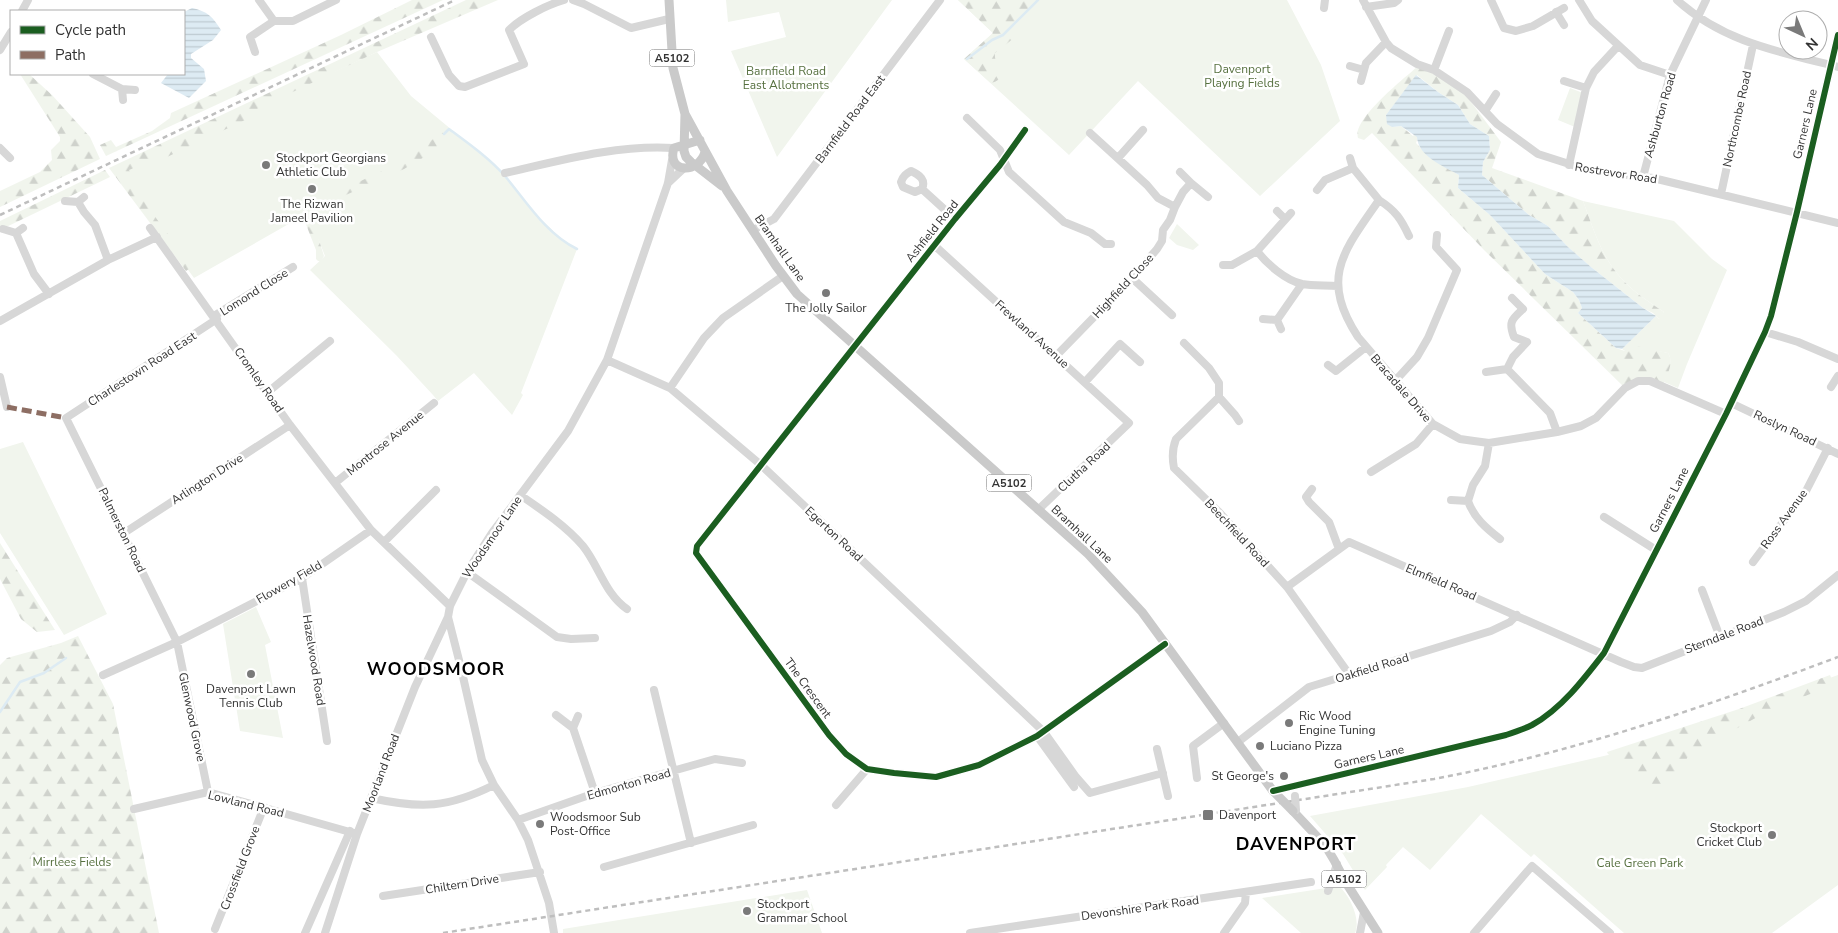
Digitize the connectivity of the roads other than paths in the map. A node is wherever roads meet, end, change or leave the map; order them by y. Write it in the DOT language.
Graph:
graph roads {
  1 [pos="259,0"];
  2 [pos="336,0"];
  3 [pos="564,0"];
  4 [pos="573,0"];
  5 [pos="669,0"];
  6 [pos="940,0"];
  7 [pos="1398,0"];
  8 [pos="1491,0"];
  9 [pos="1579,0"];
  10 [pos="1677,0"];
  11 [pos="1706,0"];
  12 [pos="1365,4"];
  13 [pos="1564,8"];
  14 [pos="1556,12"];
  15 [pos="1699,17"];
  16 [pos="669,19"];
  17 [pos="274,21"];
  18 [pos="1564,25"];
  19 [pos="1449,31"];
  20 [pos="10,34"];
  21 [pos="1838,35"];
  22 [pos="432,37"];
  23 [pos="1386,42"];
  24 [pos="1753,44"];
  25 [pos="1618,46"];
  26 [pos="0,50"];
  27 [pos="255,52"];
  28 [pos="1350,66"];
  29 [pos="1834,66"];
  30 [pos="1364,70"];
  31 [pos="1434,70"];
  32 [pos="95,75"];
  33 [pos="1670,75"];
  34 [pos="1361,81"];
  35 [pos="1564,81"];
  36 [pos="1586,88"];
  37 [pos="122,89"];
  38 [pos="135,90"];
  39 [pos="1496,94"];
  40 [pos="123,100"];
  41 [pos="1485,111"];
  42 [pos="685,114"];
  43 [pos="967,118"];
  44 [pos="1025,130"];
  45 [pos="1143,130"];
  46 [pos="1090,133"];
  47 [pos="700,140"];
  48 [pos="684,145"];
  49 [pos="0,148"];
  50 [pos="674,148"];
  51 [pos="705,152"];
  52 [pos="10,158"];
  53 [pos="1004,158"];
  54 [pos="1118,158"];
  55 [pos="1350,158"];
  56 [pos="672,160"];
  57 [pos="1569,165"];
  58 [pos="696,166"];
  59 [pos="684,168"];
  60 [pos="1353,168"];
  61 [pos="1180,172"];
  62 [pos="505,173"];
  63 [pos="1643,177"];
  64 [pos="668,183"];
  65 [pos="1191,183"];
  66 [pos="922,190"];
  67 [pos="1317,190"];
  68 [pos="727,191"];
  69 [pos="1721,194"];
  70 [pos="1208,197"];
  71 [pos="1379,200"];
  72 [pos="66,201"];
  73 [pos="1175,207"];
  74 [pos="1277,211"];
  75 [pos="1797,212"];
  76 [pos="1292,213"];
  77 [pos="955,219"];
  78 [pos="1285,219"];
  79 [pos="1838,223"];
  80 [pos="150,228"];
  81 [pos="3,230"];
  82 [pos="753,230"];
  83 [pos="1437,234"];
  84 [pos="1409,236"];
  85 [pos="157,237"];
  86 [pos="1111,244"];
  87 [pos="934,245"];
  88 [pos="1257,251"];
  89 [pos="108,260"];
  90 [pos="1223,265"];
  91 [pos="1232,265"];
  92 [pos="293,267"];
  93 [pos="1234,274"];
  94 [pos="783,276"];
  95 [pos="1132,278"];
  96 [pos="1302,284"];
  97 [pos="1338,286"];
  98 [pos="49,294"];
  99 [pos="1512,298"];
  100 [pos="1172,315"];
  101 [pos="215,318"];
  102 [pos="1263,319"];
  103 [pos="1277,320"];
  104 [pos="0,321"];
  105 [pos="1281,329"];
  106 [pos="1765,332"];
  107 [pos="330,342"];
  108 [pos="1184,343"];
  109 [pos="856,345"];
  110 [pos="1366,347"];
  111 [pos="1056,356"];
  112 [pos="1838,359"];
  113 [pos="607,360"];
  114 [pos="1140,362"];
  115 [pos="1328,365"];
  116 [pos="1506,369"];
  117 [pos="1486,372"];
  118 [pos="1838,376"];
  119 [pos="0,377"];
  120 [pos="1085,382"];
  121 [pos="1394,382"];
  122 [pos="1831,387"];
  123 [pos="670,388"];
  124 [pos="268,392"];
  125 [pos="1219,397"];
  126 [pos="434,403"];
  127 [pos="1731,403"];
  128 [pos="7,407"];
  129 [pos="1726,414"];
  130 [pos="66,418"];
  131 [pos="1239,422"];
  132 [pos="1129,424"];
  133 [pos="1433,424"];
  134 [pos="290,425"];
  135 [pos="1557,432"];
  136 [pos="1489,443"];
  137 [pos="1828,448"];
  138 [pos="1838,454"];
  139 [pos="761,465"];
  140 [pos="1371,472"];
  141 [pos="336,483"];
  142 [pos="1312,489"];
  143 [pos="436,490"];
  144 [pos="520,495"];
  145 [pos="1451,500"];
  146 [pos="1468,501"];
  147 [pos="1038,510"];
  148 [pos="1604,517"];
  149 [pos="371,530"];
  150 [pos="124,533"];
  151 [pos="1500,539"];
  152 [pos="384,542"];
  153 [pos="1339,549"];
  154 [pos="1656,550"];
  155 [pos="1753,562"];
  156 [pos="466,572"];
  157 [pos="1838,575"];
  158 [pos="302,578"];
  159 [pos="1286,587"];
  160 [pos="1702,590"];
  161 [pos="450,606"];
  162 [pos="627,609"];
  163 [pos="1517,615"];
  164 [pos="448,617"];
  165 [pos="1720,636"];
  166 [pos="595,638"];
  167 [pos="177,642"];
  168 [pos="1165,644"];
  169 [pos="1604,654"];
  170 [pos="1349,674"];
  171 [pos="103,675"];
  172 [pos="654,690"];
  173 [pos="556,715"];
  174 [pos="578,716"];
  175 [pos="1224,723"];
  176 [pos="573,728"];
  177 [pos="1041,734"];
  178 [pos="327,741"];
  179 [pos="1238,742"];
  180 [pos="1157,749"];
  181 [pos="742,763"];
  182 [pos="867,768"];
  183 [pos="675,771"];
  184 [pos="1163,773"];
  185 [pos="1197,778"];
  186 [pos="1309,782"];
  187 [pos="494,785"];
  188 [pos="1074,787"];
  189 [pos="1273,791"];
  190 [pos="208,792"];
  191 [pos="595,793"];
  192 [pos="1168,796"];
  193 [pos="371,798"];
  194 [pos="836,805"];
  195 [pos="264,807"];
  196 [pos="134,809"];
  197 [pos="1296,813"];
  198 [pos="518,820"];
  199 [pos="753,825"];
  200 [pos="353,833"];
  201 [pos="691,843"];
  202 [pos="1336,864"];
  203 [pos="604,867"];
  204 [pos="540,872"];
  205 [pos="1311,882"];
  206 [pos="1328,891"];
  207 [pos="1246,892"];
  208 [pos="384,896"];
  209 [pos="1364,912"];
  210 [pos="216,929"];
  211 [pos="1006,930"];
  212 [pos="1375,932"];
  213 [pos="305,933"];
  214 [pos="325,933"];
  215 [pos="554,933"];
  216 [pos="970,933"];
  217 [pos="1224,933"];
  218 [pos="1360,933"];
  219 [pos="1474,933"];
  220 [pos="1610,933"];
  1 -- 17 [label="street"];
  2 -- 17 [label="street"];
  3 -- 22 [label="street"];
  4 -- 16 [label="street"];
  5 -- 16 [label="main road, Bramhall Lane / A5102"];
  6 -- 82 [label="street, Barnfield Road East"];
  7 -- 12 [label="street"];
  8 -- 14 [label="street"];
  9 -- 25 [label="street"];
  10 -- 15 [label="street"];
  11 -- 15 [label="street, Ashburton Road"];
  12 -- 23 [label="street, Rostrevor Road"];
  13 -- 14 [label="street"];
  14 -- 18 [label="street"];
  15 -- 24 [label="street"];
  15 -- 33 [label="street, Ashburton Road"];
  16 -- 42 [label="main road, Bramhall Lane / A5102"];
  17 -- 27 [label="street"];
  19 -- 31 [label="street"];
  20 -- 26 [label="street"];
  21 -- 29 [label="street, Garners Lane"];
  23 -- 30 [label="street"];
  23 -- 31 [label="street, Rostrevor Road"];
  24 -- 29 [label="street"];
  24 -- 69 [label="street, Northcombe Road"];
  25 -- 33 [label="street"];
  25 -- 36 [label="street"];
  28 -- 30 [label="street"];
  29 -- 75 [label="street, Garners Lane"];
  30 -- 34 [label="street"];
  31 -- 41 [label="street, Rostrevor Road"];
  32 -- 37 [label="street"];
  33 -- 63 [label="street, Ashburton Road"];
  35 -- 36 [label="street"];
  36 -- 57 [label="street"];
  37 -- 38 [label="street"];
  37 -- 40 [label="street"];
  39 -- 41 [label="street"];
  41 -- 57 [label="street, Rostrevor Road"];
  42 -- 47 [label="main road, Bramhall Lane / A5102"];
  42 -- 48 [label="main road, Bramhall Lane / A5102"];
  43 -- 53 [label="street"];
  44 -- 53 [label="street, Ashfield Road"];
  45 -- 54 [label="street"];
  46 -- 54 [label="street"];
  47 -- 48 [label="main road"];
  47 -- 51 [label="main road, Bramhall Lane / A5102"];
  48 -- 50 [label="main road"];
  48 -- 58 [label="main road, Bramhall Lane / A5102"];
  49 -- 52 [label="street"];
  50 -- 56 [label="main road"];
  50 -- 62 [label="street"];
  51 -- 58 [label="main road"];
  51 -- 68 [label="main road, Bramhall Lane / A5102"];
  53 -- 77 [label="street, Ashfield Road"];
  53 -- 86 [label="street"];
  54 -- 73 [label="street"];
  55 -- 60 [label="street"];
  56 -- 59 [label="main road"];
  56 -- 64 [label="street, Woodsmoor Lane"];
  57 -- 63 [label="street, Rostrevor Road"];
  58 -- 59 [label="main road"];
  58 -- 68 [label="main road, Bramhall Lane / A5102"];
  59 -- 64 [label="street"];
  60 -- 67 [label="street"];
  60 -- 71 [label="street"];
  61 -- 65 [label="street"];
  63 -- 69 [label="street, Rostrevor Road"];
  64 -- 113 [label="street, Woodsmoor Lane"];
  65 -- 70 [label="street"];
  65 -- 73 [label="street, Highfield Close"];
  66 -- 77 [label="street"];
  68 -- 82 [label="main road, Bramhall Lane / A5102"];
  69 -- 75 [label="street, Rostrevor Road"];
  71 -- 84 [label="street"];
  71 -- 97 [label="street, Bracadale Drive"];
  72 -- 89 [label="street"];
  73 -- 95 [label="street, Highfield Close"];
  74 -- 78 [label="street"];
  75 -- 79 [label="street, Rostrevor Road"];
  75 -- 106 [label="street, Garners Lane"];
  76 -- 78 [label="street"];
  77 -- 87 [label="street, Ashfield Road"];
  78 -- 88 [label="street"];
  80 -- 85 [label="street, Cromley Road"];
  81 -- 98 [label="street"];
  82 -- 94 [label="main road, Bramhall Lane / A5102"];
  83 -- 121 [label="street"];
  85 -- 89 [label="street"];
  85 -- 101 [label="street, Cromley Road"];
  87 -- 109 [label="street, Ashfield Road"];
  87 -- 111 [label="street, Frewland Avenue"];
  88 -- 91 [label="street"];
  88 -- 96 [label="street"];
  89 -- 98 [label="street"];
  90 -- 91 [label="street"];
  91 -- 93 [label="street"];
  92 -- 101 [label="street, Lomond Close"];
  94 -- 109 [label="main road, Bramhall Lane / A5102"];
  94 -- 123 [label="street"];
  95 -- 100 [label="street"];
  95 -- 111 [label="street, Highfield Close"];
  96 -- 97 [label="street"];
  96 -- 103 [label="street"];
  97 -- 110 [label="street, Bracadale Drive"];
  98 -- 104 [label="street"];
  99 -- 116 [label="street"];
  101 -- 124 [label="street, Cromley Road"];
  101 -- 130 [label="street, Charlestown Road East"];
  102 -- 103 [label="street"];
  103 -- 105 [label="street"];
  106 -- 112 [label="street"];
  106 -- 127 [label="street, Garners Lane"];
  107 -- 124 [label="street"];
  108 -- 125 [label="street"];
  109 -- 139 [label="street, The Crescent"];
  109 -- 147 [label="main road, Bramhall Lane / A5102"];
  110 -- 115 [label="street"];
  110 -- 121 [label="street, Bracadale Drive"];
  111 -- 120 [label="street, Frewland Avenue"];
  113 -- 123 [label="street, Egerton Road"];
  113 -- 144 [label="street, Woodsmoor Lane"];
  114 -- 120 [label="street"];
  116 -- 117 [label="street"];
  116 -- 135 [label="street"];
  118 -- 122 [label="street"];
  119 -- 128 [label="street"];
  120 -- 132 [label="street, Frewland Avenue"];
  121 -- 133 [label="street, Bracadale Drive"];
  123 -- 139 [label="street, Egerton Road"];
  124 -- 134 [label="street, Cromley Road"];
  125 -- 131 [label="street"];
  125 -- 159 [label="street, Beechfield Road"];
  126 -- 141 [label="street, Montrose Avenue"];
  127 -- 129 [label="street, Garners Lane"];
  127 -- 137 [label="street, Roslyn Road"];
  129 -- 135 [label="street, Bracadale Drive"];
  129 -- 154 [label="street, Garners Lane"];
  130 -- 150 [label="street, Palmerston Road"];
  132 -- 147 [label="street, Clutha Road"];
  133 -- 136 [label="street, Bracadale Drive"];
  133 -- 140 [label="street"];
  134 -- 141 [label="street, Cromley Road"];
  134 -- 150 [label="street, Arlington Drive"];
  135 -- 136 [label="street, Bracadale Drive"];
  136 -- 146 [label="street"];
  137 -- 138 [label="street, Roslyn Road"];
  137 -- 155 [label="street, Ross Avenue"];
  139 -- 177 [label="street, Egerton Road"];
  139 -- 182 [label="street, The Crescent"];
  141 -- 149 [label="street, Cromley Road"];
  142 -- 153 [label="street"];
  143 -- 152 [label="street"];
  144 -- 156 [label="street, Woodsmoor Lane"];
  144 -- 162 [label="street"];
  145 -- 146 [label="street"];
  146 -- 151 [label="street"];
  147 -- 168 [label="main road, Bramhall Lane / A5102"];
  148 -- 154 [label="street"];
  149 -- 152 [label="street"];
  149 -- 158 [label="street, Flowery Field"];
  150 -- 167 [label="street, Palmerston Road"];
  152 -- 161 [label="street"];
  153 -- 159 [label="street"];
  153 -- 163 [label="street, Elmfield Road"];
  154 -- 169 [label="street, Garners Lane"];
  156 -- 161 [label="street, Woodsmoor Lane"];
  156 -- 166 [label="street"];
  157 -- 165 [label="street, Sterndale Road"];
  158 -- 167 [label="street, Flowery Field"];
  158 -- 178 [label="street, Hazelwood Road"];
  159 -- 170 [label="street, Beechfield Road"];
  160 -- 165 [label="street"];
  161 -- 164 [label="street, Woodsmoor Lane"];
  163 -- 169 [label="street, Elmfield Road"];
  163 -- 170 [label="street, Oakfield Road"];
  164 -- 187 [label="street, Woodsmoor Lane"];
  164 -- 193 [label="street, Moorland Road"];
  165 -- 169 [label="street, Sterndale Road"];
  167 -- 171 [label="street, Flowery Field"];
  167 -- 190 [label="street, Glenwood Grove"];
  168 -- 175 [label="main road, Bramhall Lane / A5102"];
  168 -- 177 [label="street, The Crescent"];
  169 -- 186 [label="street, Garners Lane"];
  170 -- 179 [label="street, Oakfield Road"];
  172 -- 183 [label="street"];
  173 -- 176 [label="street"];
  174 -- 176 [label="street"];
  175 -- 179 [label="main road, Bramhall Lane / A5102"];
  175 -- 185 [label="street"];
  176 -- 191 [label="street"];
  177 -- 182 [label="street, The Crescent"];
  177 -- 184 [label="street"];
  177 -- 188 [label="street"];
  179 -- 189 [label="main road, Bramhall Lane / A5102"];
  180 -- 184 [label="street"];
  181 -- 183 [label="street, Edmonton Road"];
  182 -- 194 [label="street"];
  183 -- 191 [label="street, Edmonton Road"];
  183 -- 201 [label="street"];
  184 -- 192 [label="street"];
  186 -- 189 [label="street, Garners Lane"];
  186 -- 197 [label="street, bridge"];
  187 -- 193 [label="street"];
  187 -- 198 [label="street, Woodsmoor Lane"];
  189 -- 197 [label="main road, Bramhall Lane / A5102, bridge"];
  190 -- 195 [label="street, Lowland Road"];
  190 -- 196 [label="street, Lowland Road"];
  191 -- 198 [label="street, Edmonton Road"];
  193 -- 200 [label="street, Moorland Road"];
  195 -- 200 [label="street, Lowland Road"];
  195 -- 210 [label="street, Crossfield Grove"];
  197 -- 202 [label="main road, Bramhall Lane / A5102"];
  198 -- 204 [label="street, Woodsmoor Lane"];
  199 -- 201 [label="street"];
  200 -- 213 [label="street"];
  200 -- 214 [label="street, Moorland Road"];
  201 -- 203 [label="street"];
  202 -- 206 [label="street"];
  202 -- 209 [label="main road, Bramhall Lane / A5102"];
  204 -- 208 [label="street, Chiltern Drive"];
  204 -- 215 [label="street, Woodsmoor Lane"];
  205 -- 207 [label="street, Devonshire Park Road"];
  207 -- 211 [label="street, Devonshire Park Road"];
  207 -- 217 [label="street"];
  209 -- 212 [label="main road, Bramhall Lane / A5102"];
  209 -- 218 [label="street"];
  211 -- 216 [label="street, Devonshire Park Road"];
  219 -- 220 [label="street"];
}
